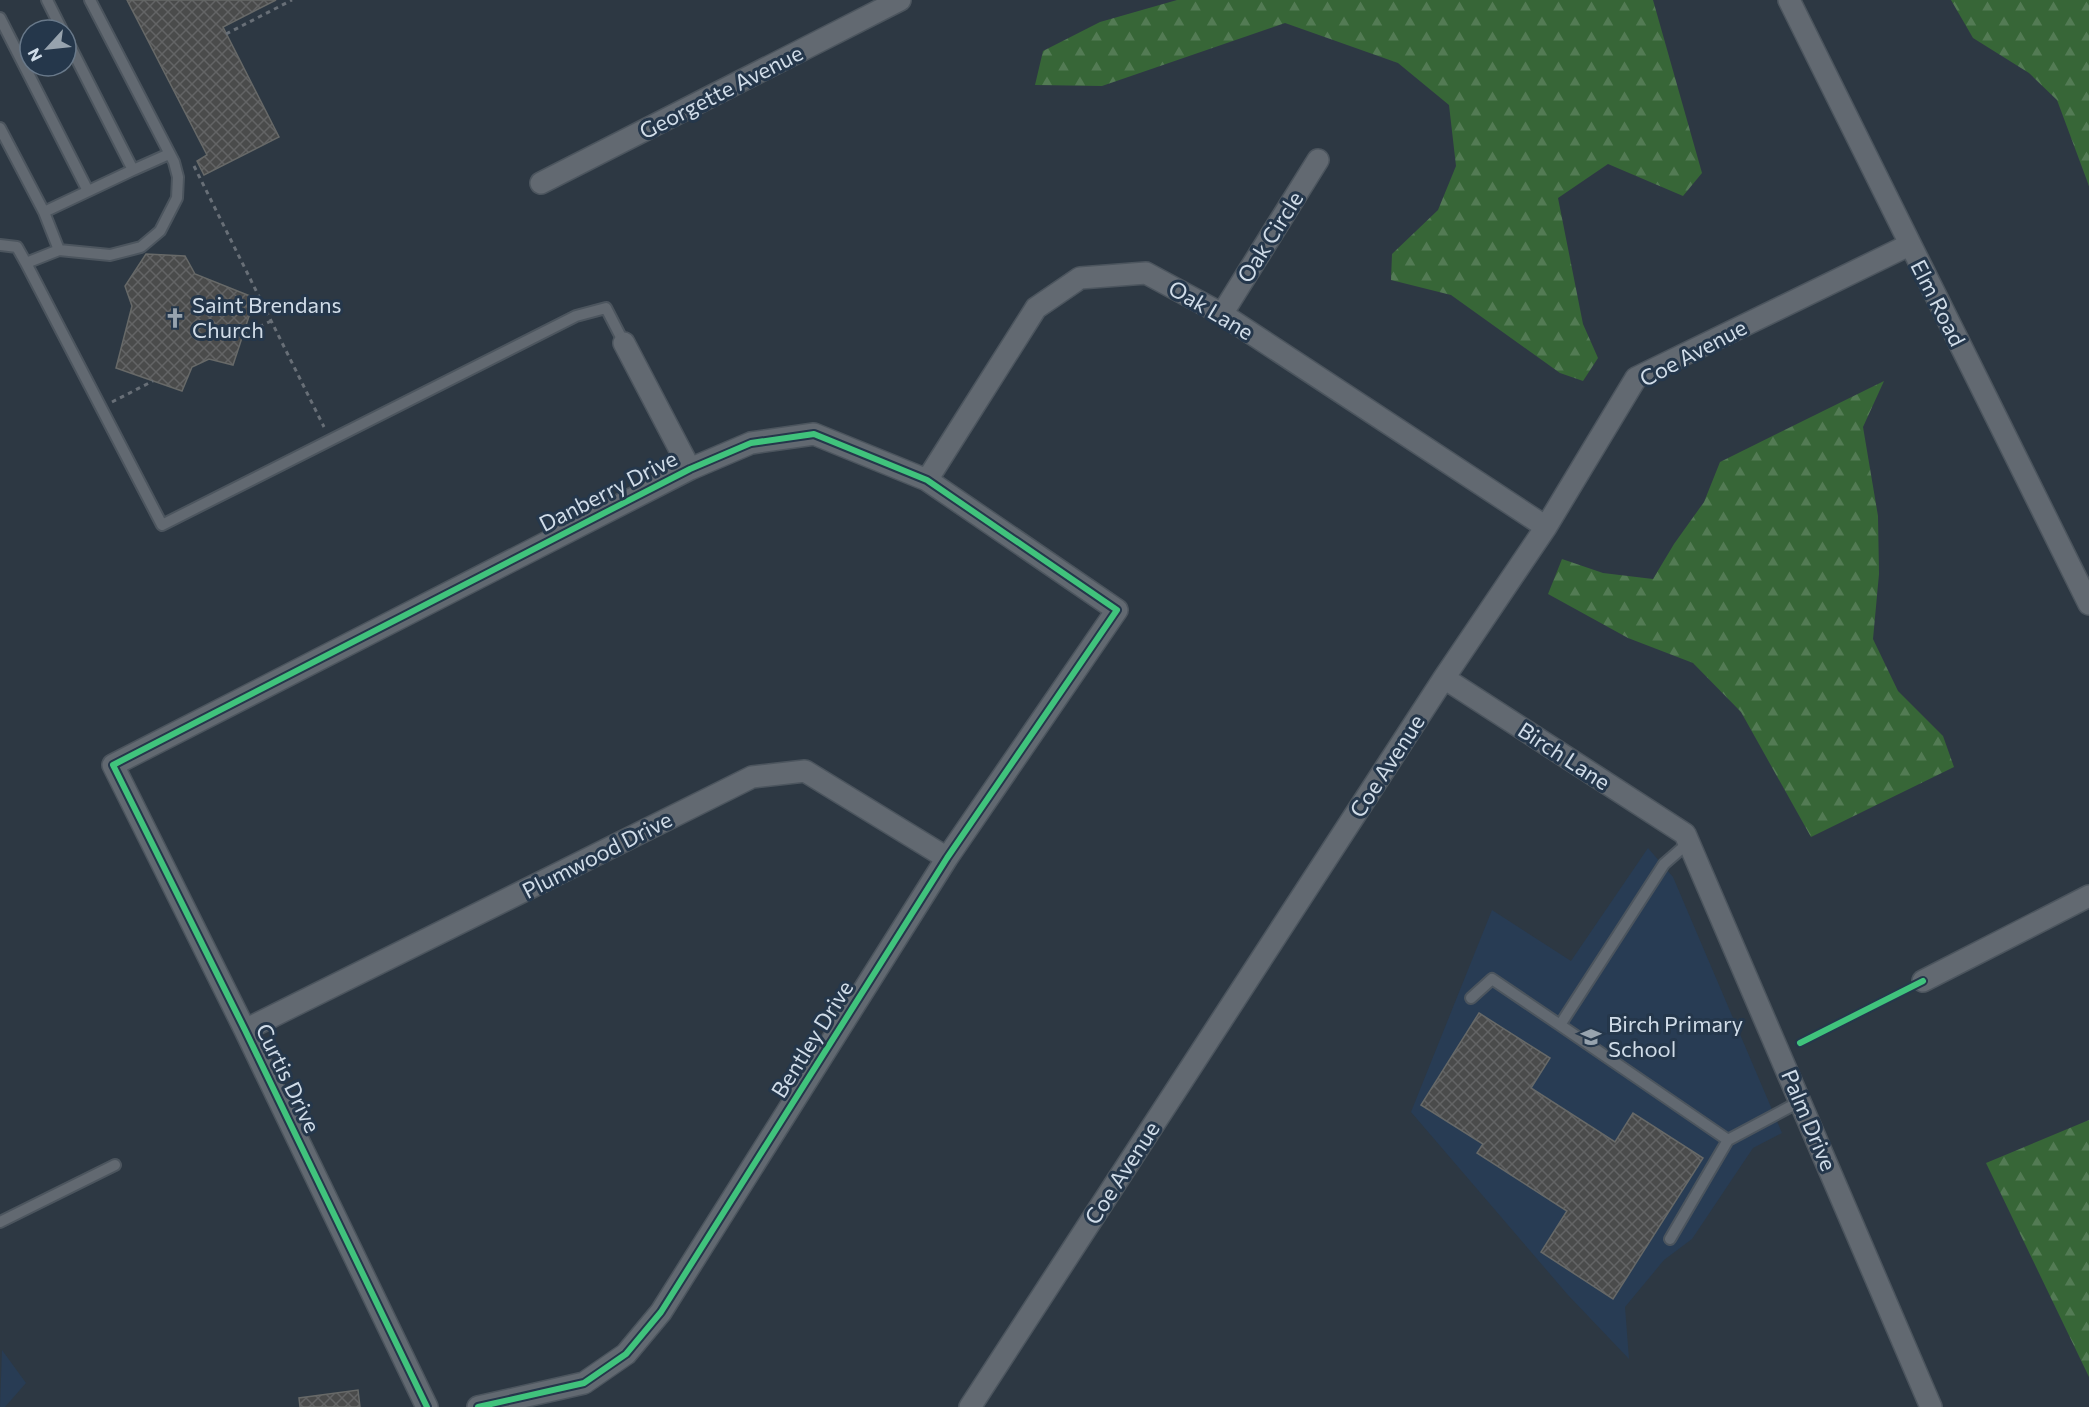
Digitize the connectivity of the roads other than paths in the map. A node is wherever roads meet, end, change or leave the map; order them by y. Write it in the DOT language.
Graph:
graph roads {
  1 [pos="47,0"];
  2 [pos="90,0"];
  3 [pos="900,0"];
  4 [pos="1789,0"];
  5 [pos="0,18"];
  6 [pos="56,18"];
  7 [pos="78,62"];
  8 [pos="0,128"];
  9 [pos="169,154"];
  10 [pos="1318,160"];
  11 [pos="133,170"];
  12 [pos="542,183"];
  13 [pos="88,191"];
  14 [pos="44,212"];
  15 [pos="0,245"];
  16 [pos="1909,245"];
  17 [pos="59,250"];
  18 [pos="26,263"];
  19 [pos="1222,314"];
  20 [pos="624,343"];
  21 [pos="690,469"];
  22 [pos="927,480"];
  23 [pos="1545,527"];
  24 [pos="2082,574"];
  25 [pos="2089,604"];
  26 [pos="1117,610"];
  27 [pos="1444,678"];
  28 [pos="113,765"];
  29 [pos="1686,839"];
  30 [pos="947,858"];
  31 [pos="2089,896"];
  32 [pos="1923,981"];
  33 [pos="1472,998"];
  34 [pos="1560,1025"];
  35 [pos="245,1030"];
  36 [pos="1801,1101"];
  37 [pos="1728,1140"];
  38 [pos="116,1165"];
  39 [pos="0,1222"];
  40 [pos="1670,1239"];
  41 [pos="428,1407"];
  42 [pos="478,1407"];
  43 [pos="970,1407"];
  44 [pos="1931,1407"];
  1 -- 6 [label="lane"];
  2 -- 9 [label="lane"];
  3 -- 12 [label="street, Georgette Avenue"];
  4 -- 16 [label="street, Elm Road"];
  5 -- 13 [label="lane"];
  7 -- 11 [label="lane"];
  8 -- 14 [label="lane"];
  9 -- 11 [label="lane"];
  9 -- 17 [label="lane"];
  10 -- 19 [label="street, Oak Circle"];
  11 -- 13 [label="lane"];
  13 -- 14 [label="lane"];
  14 -- 17 [label="lane"];
  15 -- 18 [label="lane"];
  16 -- 23 [label="street, Coe Avenue"];
  16 -- 24 [label="street, Elm Road"];
  17 -- 18 [label="lane"];
  18 -- 20 [label="lane"];
  19 -- 22 [label="street, Oak Lane"];
  19 -- 23 [label="street, Oak Lane"];
  20 -- 21 [label="street"];
  21 -- 22 [label="street, Danberry Drive"];
  21 -- 28 [label="street, Danberry Drive"];
  22 -- 26 [label="street, Danberry Drive"];
  23 -- 27 [label="street, Coe Avenue"];
  24 -- 25 [label="street, Elm Road"];
  26 -- 30 [label="street, Bentley Drive"];
  27 -- 29 [label="street, Birch Lane"];
  27 -- 43 [label="street, Coe Avenue"];
  28 -- 35 [label="street, Curtis Drive"];
  29 -- 34 [label="lane"];
  29 -- 36 [label="street, Palm Drive"];
  30 -- 35 [label="street, Plumwood Drive"];
  30 -- 42 [label="street, Bentley Drive"];
  31 -- 32 [label="street"];
  33 -- 34 [label="lane"];
  34 -- 37 [label="lane"];
  35 -- 41 [label="street, Curtis Drive"];
  36 -- 37 [label="lane"];
  36 -- 44 [label="street, Palm Drive"];
  37 -- 40 [label="lane"];
  38 -- 39 [label="lane"];
}
